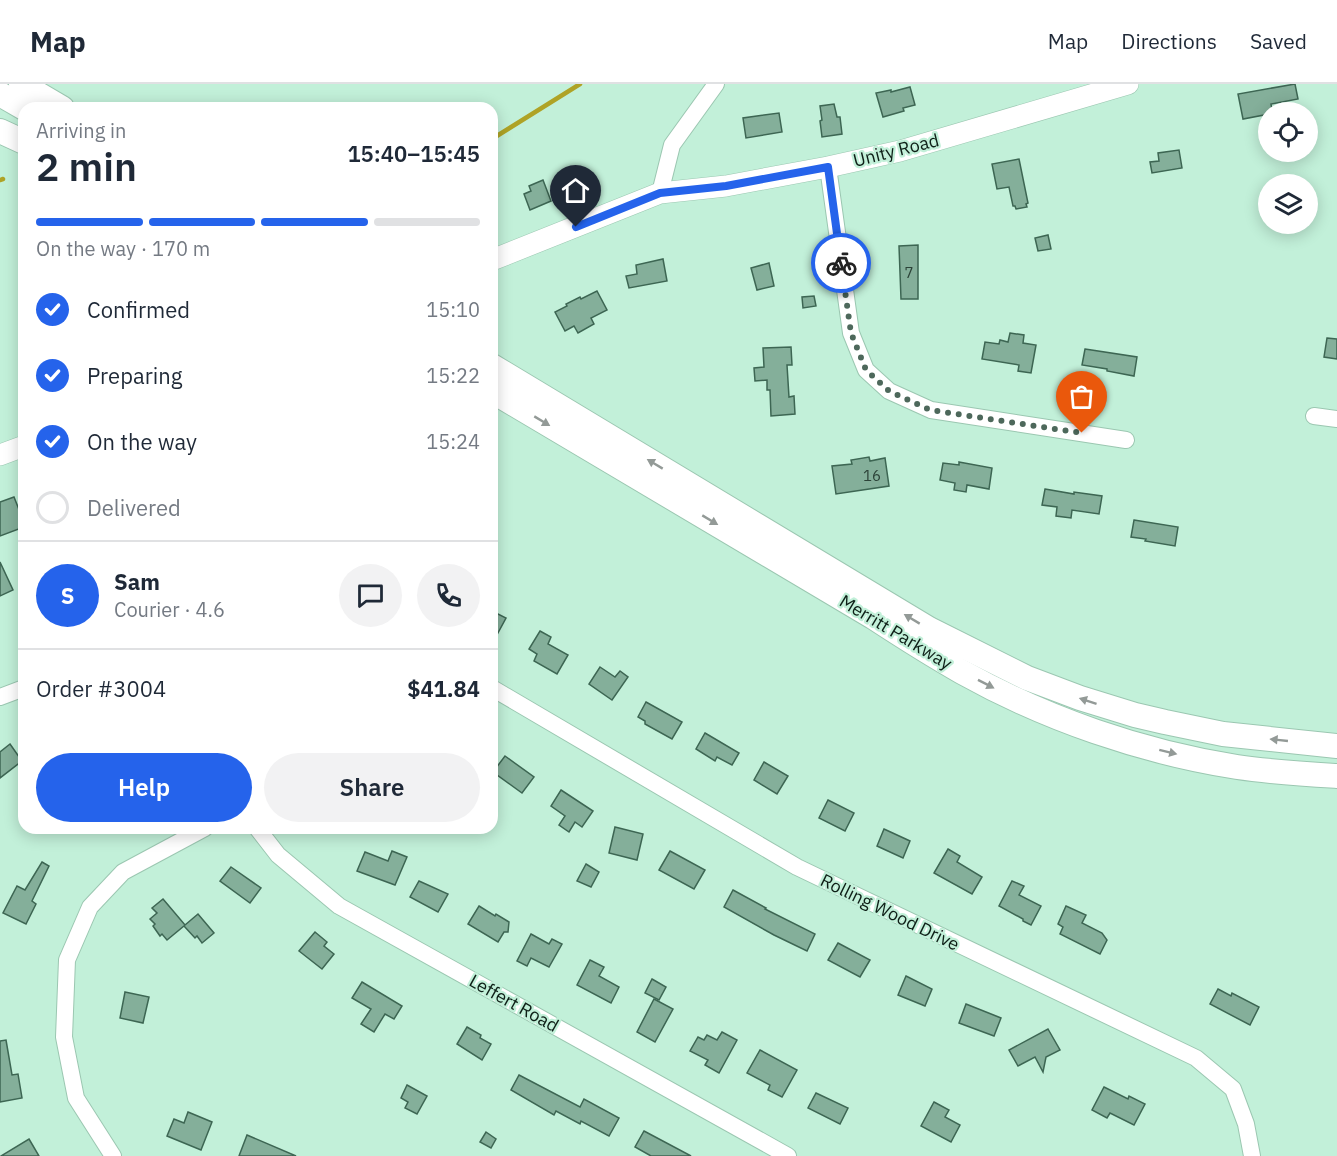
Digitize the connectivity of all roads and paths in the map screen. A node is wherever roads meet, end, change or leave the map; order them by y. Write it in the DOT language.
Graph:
graph roads {
  1 [pos="21,84"];
  2 [pos="46,84"];
  3 [pos="716,84"];
  4 [pos="1128,84"];
  5 [pos="0,94"];
  6 [pos="52,102"];
  7 [pos="66,102"];
  8 [pos="18,104"];
  9 [pos="0,131"];
  10 [pos="18,139"];
  11 [pos="828,167"];
  12 [pos="660,193"];
  13 [pos="498,258"];
  14 [pos="498,370"];
  15 [pos="498,395"];
  16 [pos="1314,416"];
  17 [pos="1337,420"];
  18 [pos="1126,440"];
  19 [pos="18,448"];
  20 [pos="0,454"];
  21 [pos="18,690"];
  22 [pos="498,692"];
  23 [pos="0,697"];
  24 [pos="1337,746"];
  25 [pos="1337,776"];
  26 [pos="195,834"];
  27 [pos="262,834"];
  28 [pos="113,1156"];
  29 [pos="789,1156"];
  30 [pos="1252,1156"];
  1 -- 6 [label="highway"];
  2 -- 7 [label="highway"];
  3 -- 12 [label="street"];
  4 -- 11 [label="main road, Unity Road"];
  5 -- 8 [label="highway"];
  9 -- 10 [label="highway"];
  11 -- 12 [label="main road, Unity Road"];
  11 -- 18 [label="street"];
  12 -- 13 [label="main road, Unity Road"];
  24 -- 14 [label="highway, Merritt Parkway, one-way"];
  15 -- 25 [label="highway, Merritt Parkway, one-way"];
  16 -- 17 [label="street"];
  19 -- 20 [label="main road"];
  21 -- 23 [label="street"];
  22 -- 30 [label="street, Rolling Wood Drive"];
  26 -- 28 [label="street"];
  27 -- 29 [label="street, Leffert Road"];
}
